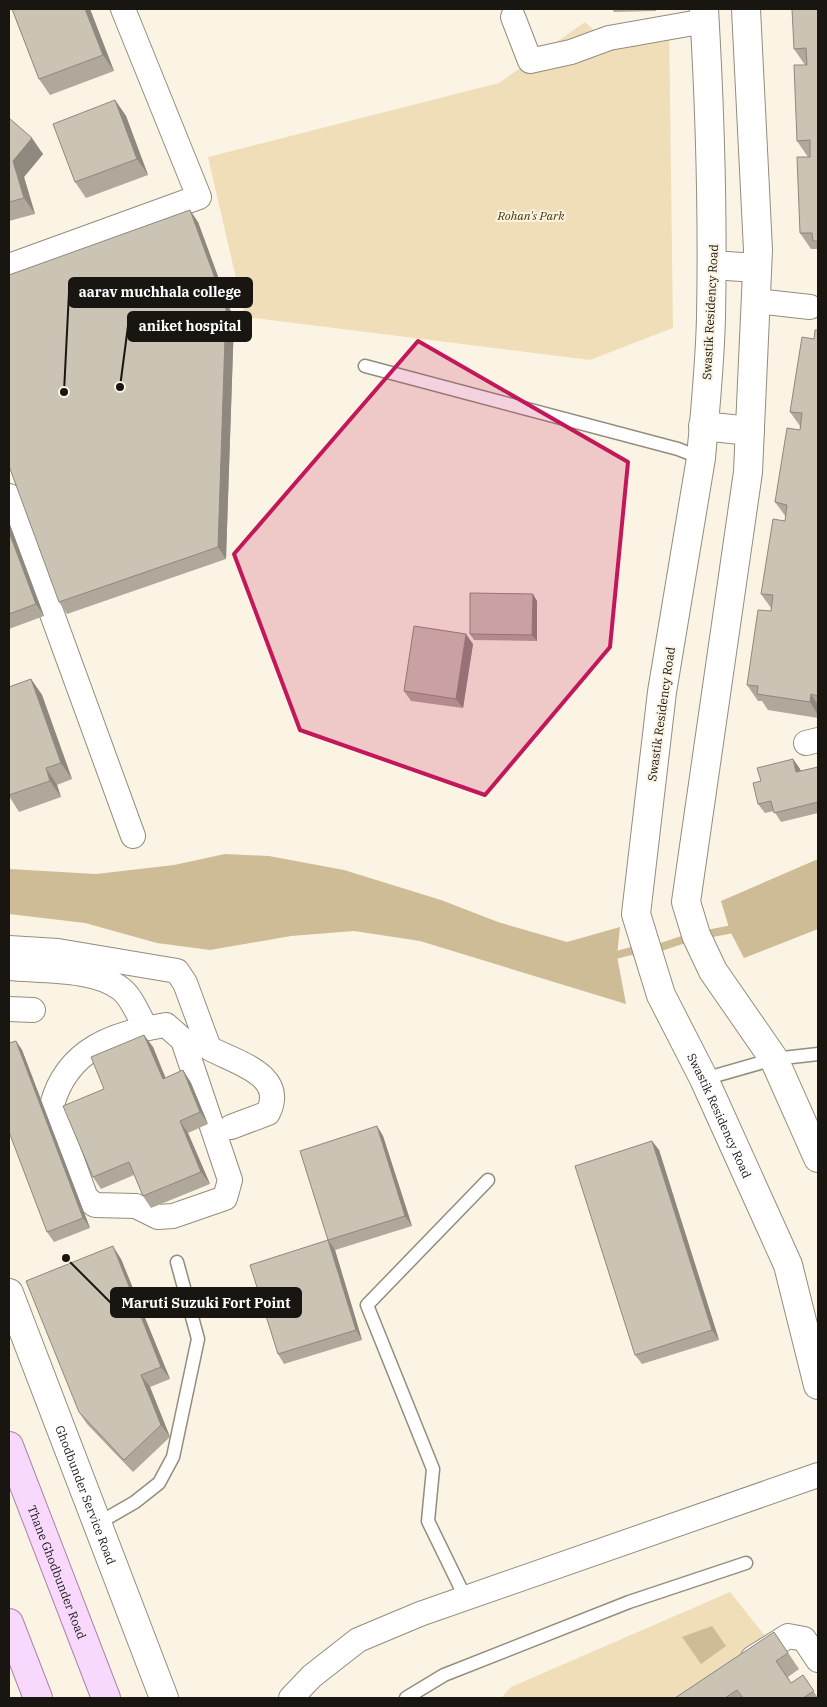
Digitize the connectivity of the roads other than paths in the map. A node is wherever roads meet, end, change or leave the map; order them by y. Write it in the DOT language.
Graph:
graph roads {
  1 [pos="123,9"];
  2 [pos="746,9"];
  3 [pos="704,15"];
  4 [pos="513,17"];
  5 [pos="712,265"];
  6 [pos="9,266"];
  7 [pos="757,268"];
  8 [pos="815,307"];
  9 [pos="755,311"];
  10 [pos="711,319"];
  11 [pos="365,366"];
  12 [pos="703,426"];
  13 [pos="750,431"];
  14 [pos="701,458"];
  15 [pos="9,496"];
  16 [pos="133,836"];
  17 [pos="9,948"];
  18 [pos="9,968"];
  19 [pos="9,1009"];
  20 [pos="33,1010"];
  21 [pos="146,1028"];
  22 [pos="818,1054"];
  23 [pos="774,1059"];
  24 [pos="704,1080"];
  25 [pos="231,1127"];
  26 [pos="818,1158"];
  27 [pos="488,1180"];
  28 [pos="177,1262"];
  29 [pos="9,1293"];
  30 [pos="818,1385"];
  31 [pos="9,1446"];
  32 [pos="818,1476"];
  33 [pos="97,1524"];
  34 [pos="746,1563"];
  35 [pos="465,1597"];
  36 [pos="9,1623"];
  37 [pos="818,1660"];
  38 [pos="738,1667"];
  39 [pos="38,1698"];
  40 [pos="106,1698"];
  41 [pos="164,1698"];
  42 [pos="291,1698"];
  43 [pos="406,1698"];
  1 -- 6 [label="street"];
  2 -- 7 [label="main road"];
  3 -- 4 [label="street"];
  3 -- 5 [label="main road, Swastik Residency Road"];
  5 -- 7 [label="main road"];
  5 -- 10 [label="main road, Swastik Residency Road"];
  7 -- 9 [label="main road"];
  8 -- 9 [label="street"];
  9 -- 10 [label="main road"];
  9 -- 13 [label="main road"];
  10 -- 12 [label="main road, Swastik Residency Road"];
  11 -- 14 [label="lane"];
  12 -- 13 [label="main road"];
  12 -- 14 [label="main road, Swastik Residency Road"];
  13 -- 23 [label="main road"];
  14 -- 24 [label="main road, Swastik Residency Road"];
  15 -- 16 [label="street"];
  17 -- 25 [label="street"];
  18 -- 21 [label="street"];
  19 -- 20 [label="street"];
  21 -- 21 [label="street"];
  22 -- 23 [label="lane"];
  23 -- 24 [label="lane"];
  23 -- 26 [label="main road"];
  24 -- 30 [label="main road, Swastik Residency Road"];
  27 -- 35 [label="lane"];
  28 -- 33 [label="lane"];
  29 -- 33 [label="main road, Ghodbunder Service Road"];
  31 -- 40 [label="main road, Thane Ghodbunder Road"];
  32 -- 35 [label="street"];
  33 -- 41 [label="main road, Ghodbunder Service Road"];
  34 -- 43 [label="lane"];
  35 -- 42 [label="street"];
  36 -- 39 [label="main road"];
  37 -- 38 [label="street"];
}
